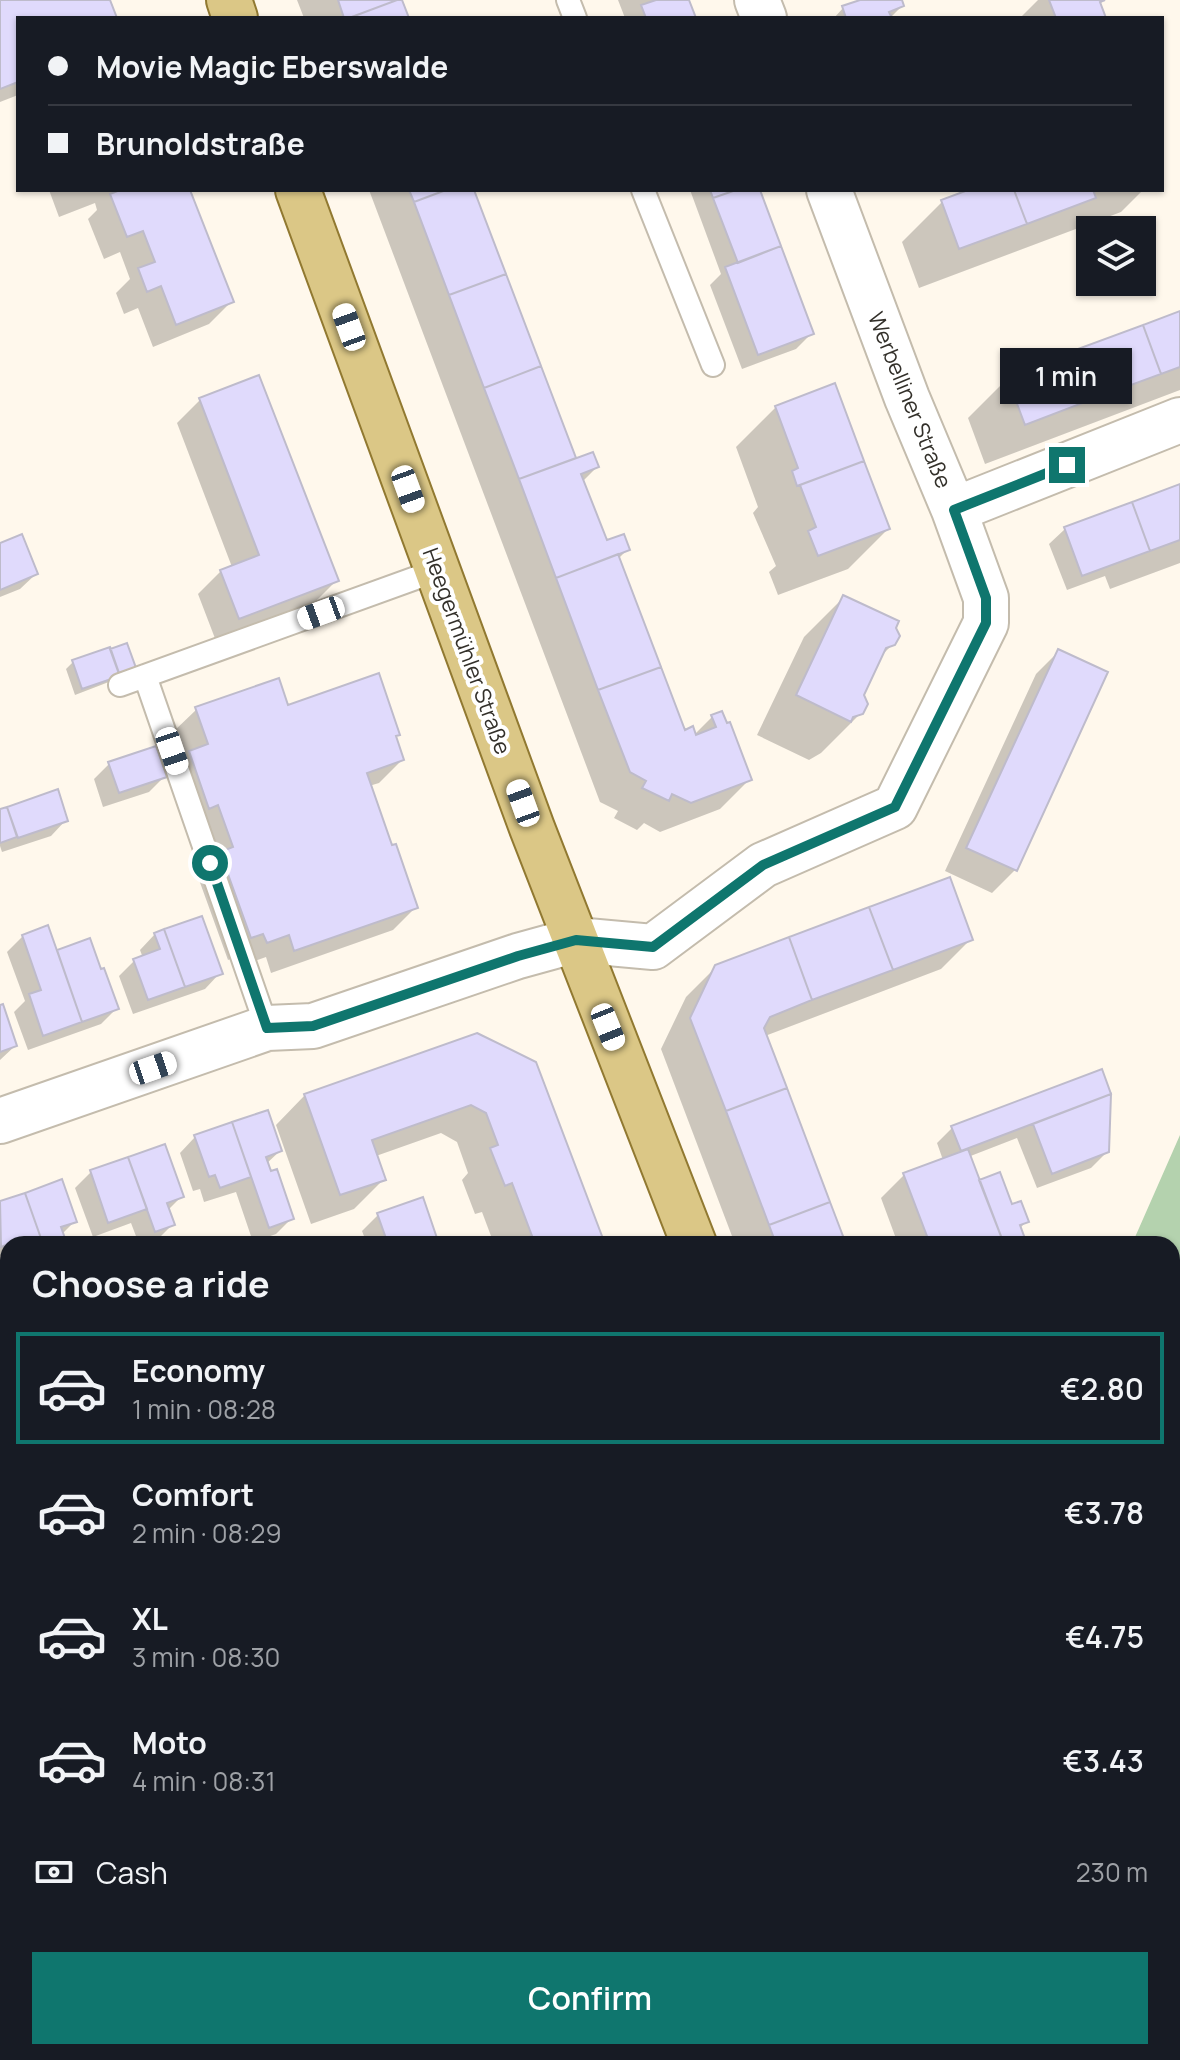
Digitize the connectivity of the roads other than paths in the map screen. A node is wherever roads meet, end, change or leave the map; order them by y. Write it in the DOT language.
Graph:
graph roads {
  1 [pos="299,192"];
  2 [pos="644,192"];
  3 [pos="830,192"];
  4 [pos="713,365"];
  5 [pos="1180,420"];
  6 [pos="954,510"];
  7 [pos="438,570"];
  8 [pos="145,676"];
  9 [pos="120,685"];
  10 [pos="576,940"];
  11 [pos="267,1028"];
  12 [pos="0,1121"];
  13 [pos="691,1236"];
  1 -- 7 [label="main road, Heegermühler Straße"];
  2 -- 4 [label="lane"];
  3 -- 6 [label="street, Werbelliner Straße"];
  5 -- 6 [label="street"];
  6 -- 10 [label="street, Werbelliner Straße"];
  7 -- 8 [label="lane"];
  7 -- 10 [label="main road, Heegermühler Straße"];
  8 -- 9 [label="lane"];
  8 -- 11 [label="lane"];
  10 -- 11 [label="street"];
  10 -- 13 [label="main road, Heegermühler Straße"];
  11 -- 12 [label="street"];
}
